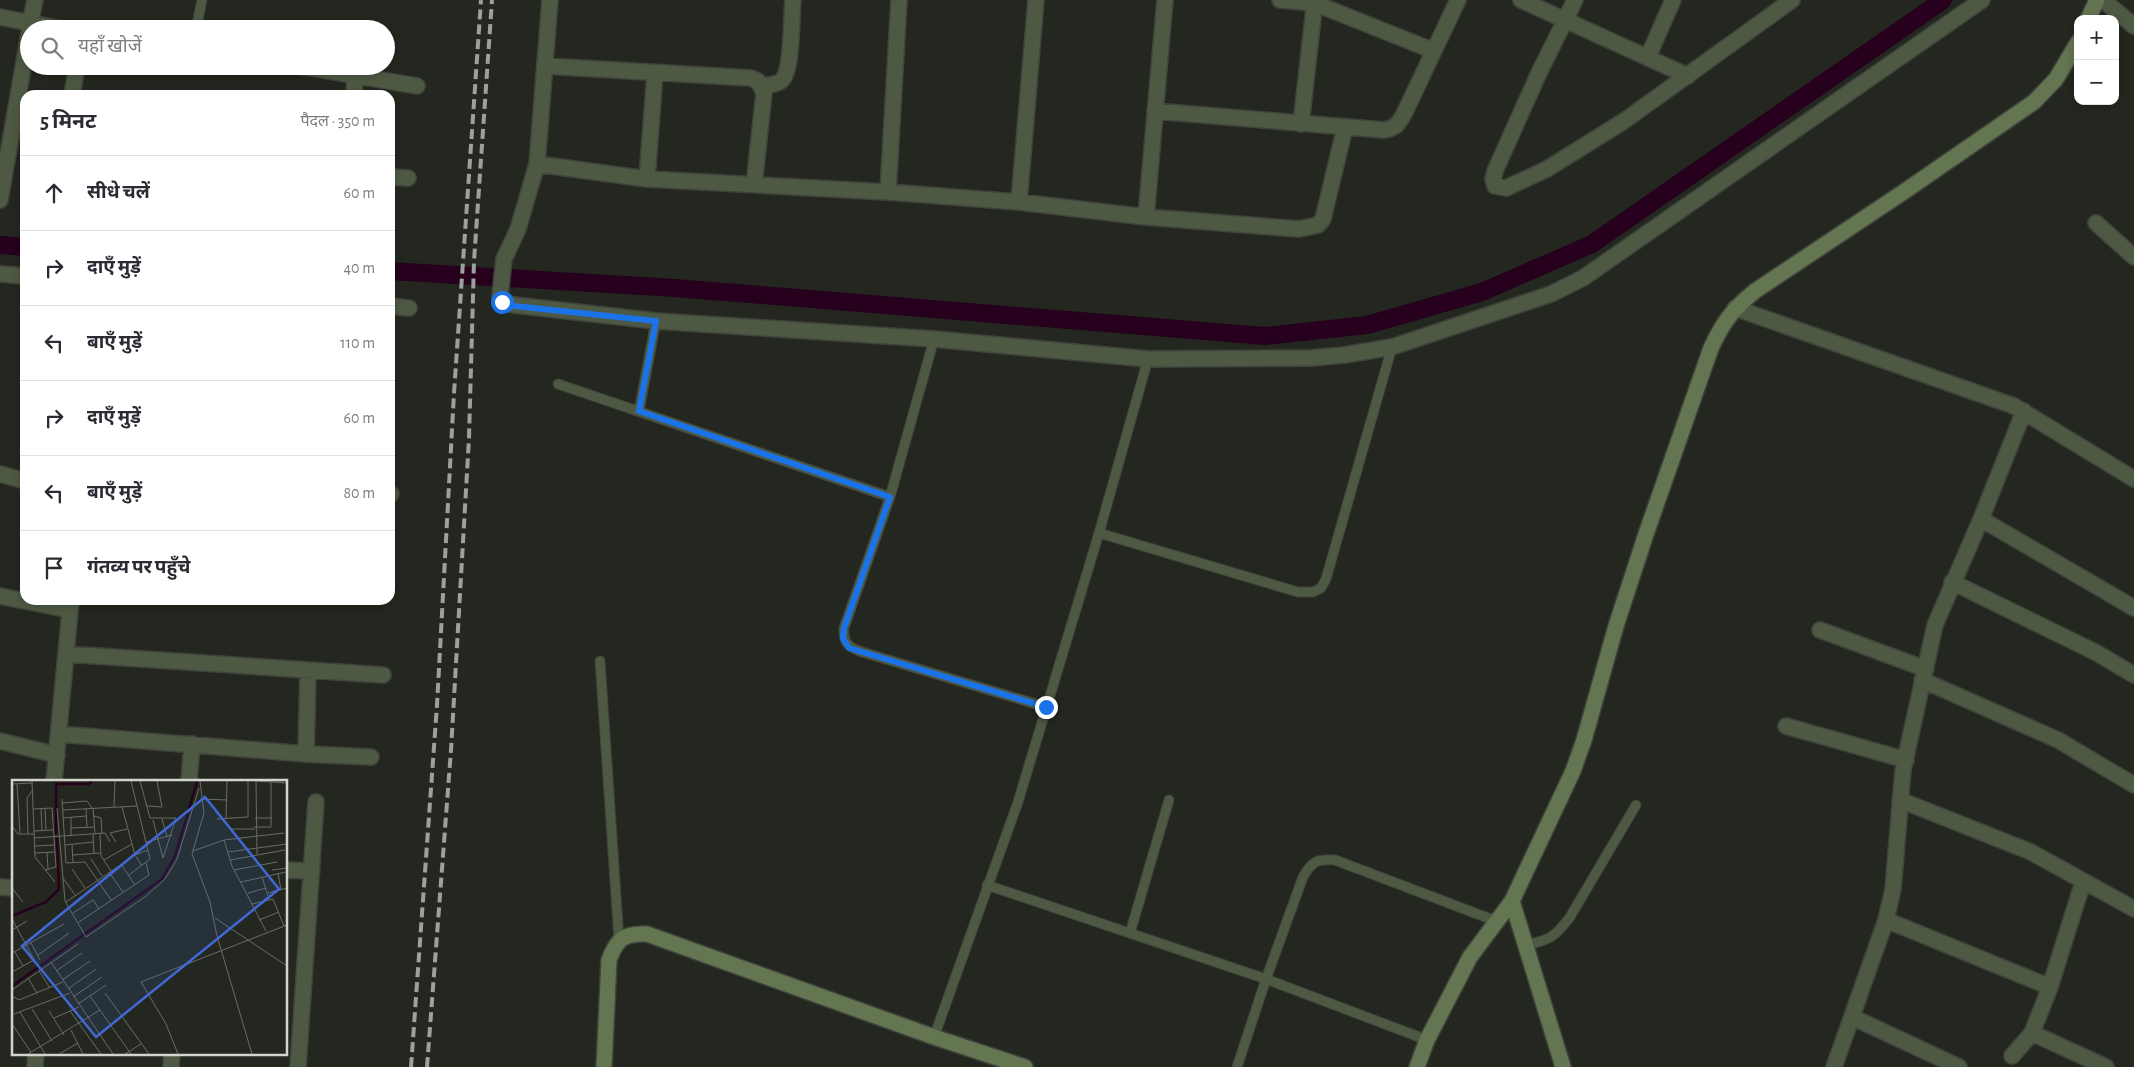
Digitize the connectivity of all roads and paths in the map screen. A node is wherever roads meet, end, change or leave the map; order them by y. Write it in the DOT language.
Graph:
graph roads {
  1 [pos="35,0"];
  2 [pos="202,0"];
  3 [pos="550,0"];
  4 [pos="793,0"];
  5 [pos="899,0"];
  6 [pos="1036,0"];
  7 [pos="1165,0"];
  8 [pos="1280,0"];
  9 [pos="1458,0"];
  10 [pos="1521,0"];
  11 [pos="1575,0"];
  12 [pos="1673,0"];
  13 [pos="1792,0"];
  14 [pos="1982,0"];
  15 [pos="2097,0"];
  16 [pos="2103,0"];
  17 [pos="1314,2"];
  18 [pos="2090,15"];
  19 [pos="0,17"];
  20 [pos="31,20"];
  21 [pos="198,20"];
  22 [pos="1565,20"];
  23 [pos="20,25"];
  24 [pos="2134,26"];
  25 [pos="2074,49"];
  26 [pos="1434,51"];
  27 [pos="1648,57"];
  28 [pos="544,66"];
  29 [pos="654,73"];
  30 [pos="20,75"];
  31 [pos="75,75"];
  32 [pos="349,75"];
  33 [pos="355,76"];
  34 [pos="1688,76"];
  35 [pos="417,86"];
  36 [pos="762,86"];
  37 [pos="73,90"];
  38 [pos="354,90"];
  39 [pos="1155,111"];
  40 [pos="1301,124"];
  41 [pos="1345,127"];
  42 [pos="536,164"];
  43 [pos="3,170"];
  44 [pos="395,177"];
  45 [pos="408,178"];
  46 [pos="647,179"];
  47 [pos="754,185"];
  48 [pos="888,192"];
  49 [pos="0,200"];
  50 [pos="1019,202"];
  51 [pos="1146,217"];
  52 [pos="2096,223"];
  53 [pos="2134,257"];
  54 [pos="0,274"];
  55 [pos="20,276"];
  56 [pos="395,307"];
  57 [pos="409,308"];
  58 [pos="1735,308"];
  59 [pos="656,321"];
  60 [pos="934,339"];
  61 [pos="1392,346"];
  62 [pos="1148,359"];
  63 [pos="558,384"];
  64 [pos="639,411"];
  65 [pos="2024,411"];
  66 [pos="0,474"];
  67 [pos="2134,479"];
  68 [pos="20,480"];
  69 [pos="890,497"];
  70 [pos="1981,519"];
  71 [pos="1099,533"];
  72 [pos="1952,582"];
  73 [pos="0,596"];
  74 [pos="20,599"];
  75 [pos="71,605"];
  76 [pos="2134,608"];
  77 [pos="1820,630"];
  78 [pos="66,654"];
  79 [pos="600,660"];
  80 [pos="308,671"];
  81 [pos="383,675"];
  82 [pos="1924,675"];
  83 [pos="2134,675"];
  84 [pos="1046,707"];
  85 [pos="1786,726"];
  86 [pos="59,734"];
  87 [pos="0,741"];
  88 [pos="192,744"];
  89 [pos="306,754"];
  90 [pos="57,755"];
  91 [pos="371,757"];
  92 [pos="1906,760"];
  93 [pos="54,780"];
  94 [pos="189,780"];
  95 [pos="2134,785"];
  96 [pos="1169,800"];
  97 [pos="1900,800"];
  98 [pos="316,802"];
  99 [pos="1636,805"];
  100 [pos="288,870"];
  101 [pos="312,871"];
  102 [pos="2083,882"];
  103 [pos="987,886"];
  104 [pos="1512,901"];
  105 [pos="2134,909"];
  106 [pos="1886,920"];
  107 [pos="1496,921"];
  108 [pos="1130,934"];
  109 [pos="619,940"];
  110 [pos="1526,945"];
  111 [pos="1266,979"];
  112 [pos="2050,987"];
  113 [pos="1852,1017"];
  114 [pos="2032,1034"];
  115 [pos="934,1037"];
  116 [pos="1427,1040"];
  117 [pos="36,1054"];
  118 [pos="172,1054"];
  119 [pos="2012,1056"];
  120 [pos="35,1067"];
  121 [pos="172,1067"];
  122 [pos="298,1067"];
  123 [pos="604,1067"];
  124 [pos="1025,1067"];
  125 [pos="1236,1067"];
  126 [pos="1416,1067"];
  127 [pos="1563,1067"];
  128 [pos="1834,1067"];
  129 [pos="1959,1067"];
  130 [pos="2106,1067"];
  1 -- 20 [label="street"];
  2 -- 21 [label="lane"];
  3 -- 28 [label="street"];
  4 -- 36 [label="street"];
  5 -- 48 [label="street"];
  6 -- 50 [label="street"];
  7 -- 39 [label="street"];
  8 -- 17 [label="street"];
  9 -- 26 [label="street"];
  10 -- 22 [label="street"];
  11 -- 22 [label="street"];
  12 -- 27 [label="street"];
  13 -- 34 [label="street"];
  14 -- 61 [label="street"];
  15 -- 18 [label="street"];
  16 -- 24 [label="street"];
  17 -- 26 [label="street"];
  17 -- 40 [label="street"];
  19 -- 23 [label="street"];
  22 -- 27 [label="street"];
  22 -- 34 [label="street"];
  25 -- 58 [label="street"];
  26 -- 41 [label="street"];
  27 -- 34 [label="street"];
  28 -- 29 [label="street"];
  28 -- 42 [label="street"];
  29 -- 36 [label="street"];
  29 -- 46 [label="street"];
  30 -- 43 [label="street"];
  31 -- 37 [label="street"];
  32 -- 33 [label="street"];
  33 -- 35 [label="street"];
  33 -- 38 [label="street"];
  36 -- 47 [label="street"];
  39 -- 40 [label="street"];
  39 -- 51 [label="street"];
  40 -- 41 [label="street"];
  41 -- 51 [label="street"];
  42 -- 46 [label="street"];
  42 -- 59 [label="street"];
  43 -- 49 [label="street"];
  44 -- 45 [label="street"];
  46 -- 47 [label="street"];
  47 -- 48 [label="street"];
  48 -- 50 [label="street"];
  50 -- 51 [label="street"];
  52 -- 53 [label="street"];
  54 -- 55 [label="street"];
  56 -- 57 [label="street"];
  58 -- 65 [label="street"];
  58 -- 104 [label="street"];
  59 -- 60 [label="street"];
  59 -- 64 [label="lane"];
  60 -- 62 [label="street"];
  60 -- 69 [label="lane"];
  61 -- 62 [label="street"];
  61 -- 71 [label="lane"];
  62 -- 71 [label="lane"];
  63 -- 64 [label="lane"];
  64 -- 69 [label="lane"];
  65 -- 67 [label="street"];
  65 -- 70 [label="street"];
  66 -- 68 [label="street"];
  69 -- 84 [label="lane"];
  70 -- 72 [label="street"];
  70 -- 76 [label="street"];
  71 -- 84 [label="lane"];
  72 -- 82 [label="street"];
  72 -- 83 [label="street"];
  73 -- 74 [label="street"];
  75 -- 78 [label="street"];
  77 -- 82 [label="street"];
  78 -- 80 [label="street"];
  78 -- 86 [label="street"];
  79 -- 109 [label="lane"];
  80 -- 81 [label="street"];
  80 -- 89 [label="street"];
  82 -- 92 [label="street"];
  82 -- 95 [label="street"];
  84 -- 103 [label="lane"];
  85 -- 92 [label="street"];
  86 -- 88 [label="street"];
  86 -- 90 [label="street"];
  87 -- 90 [label="street"];
  88 -- 89 [label="street"];
  88 -- 94 [label="street"];
  89 -- 91 [label="street"];
  90 -- 93 [label="street"];
  92 -- 97 [label="street"];
  96 -- 108 [label="lane"];
  97 -- 102 [label="street"];
  97 -- 106 [label="street"];
  98 -- 101 [label="street"];
  99 -- 110 [label="lane"];
  100 -- 101 [label="street"];
  101 -- 122 [label="street"];
  102 -- 105 [label="street"];
  102 -- 112 [label="street"];
  103 -- 108 [label="lane"];
  103 -- 115 [label="lane"];
  104 -- 107 [label="street"];
  104 -- 110 [label="street"];
  106 -- 112 [label="street"];
  106 -- 113 [label="street"];
  107 -- 111 [label="lane"];
  107 -- 116 [label="street"];
  108 -- 111 [label="lane"];
  109 -- 115 [label="street"];
  109 -- 123 [label="street"];
  110 -- 127 [label="street"];
  111 -- 116 [label="lane"];
  111 -- 125 [label="lane"];
  112 -- 114 [label="street"];
  113 -- 128 [label="street"];
  113 -- 129 [label="street"];
  114 -- 119 [label="street"];
  114 -- 130 [label="street"];
  115 -- 124 [label="street"];
  116 -- 126 [label="street"];
  117 -- 120 [label="street"];
  118 -- 121 [label="street"];
}
